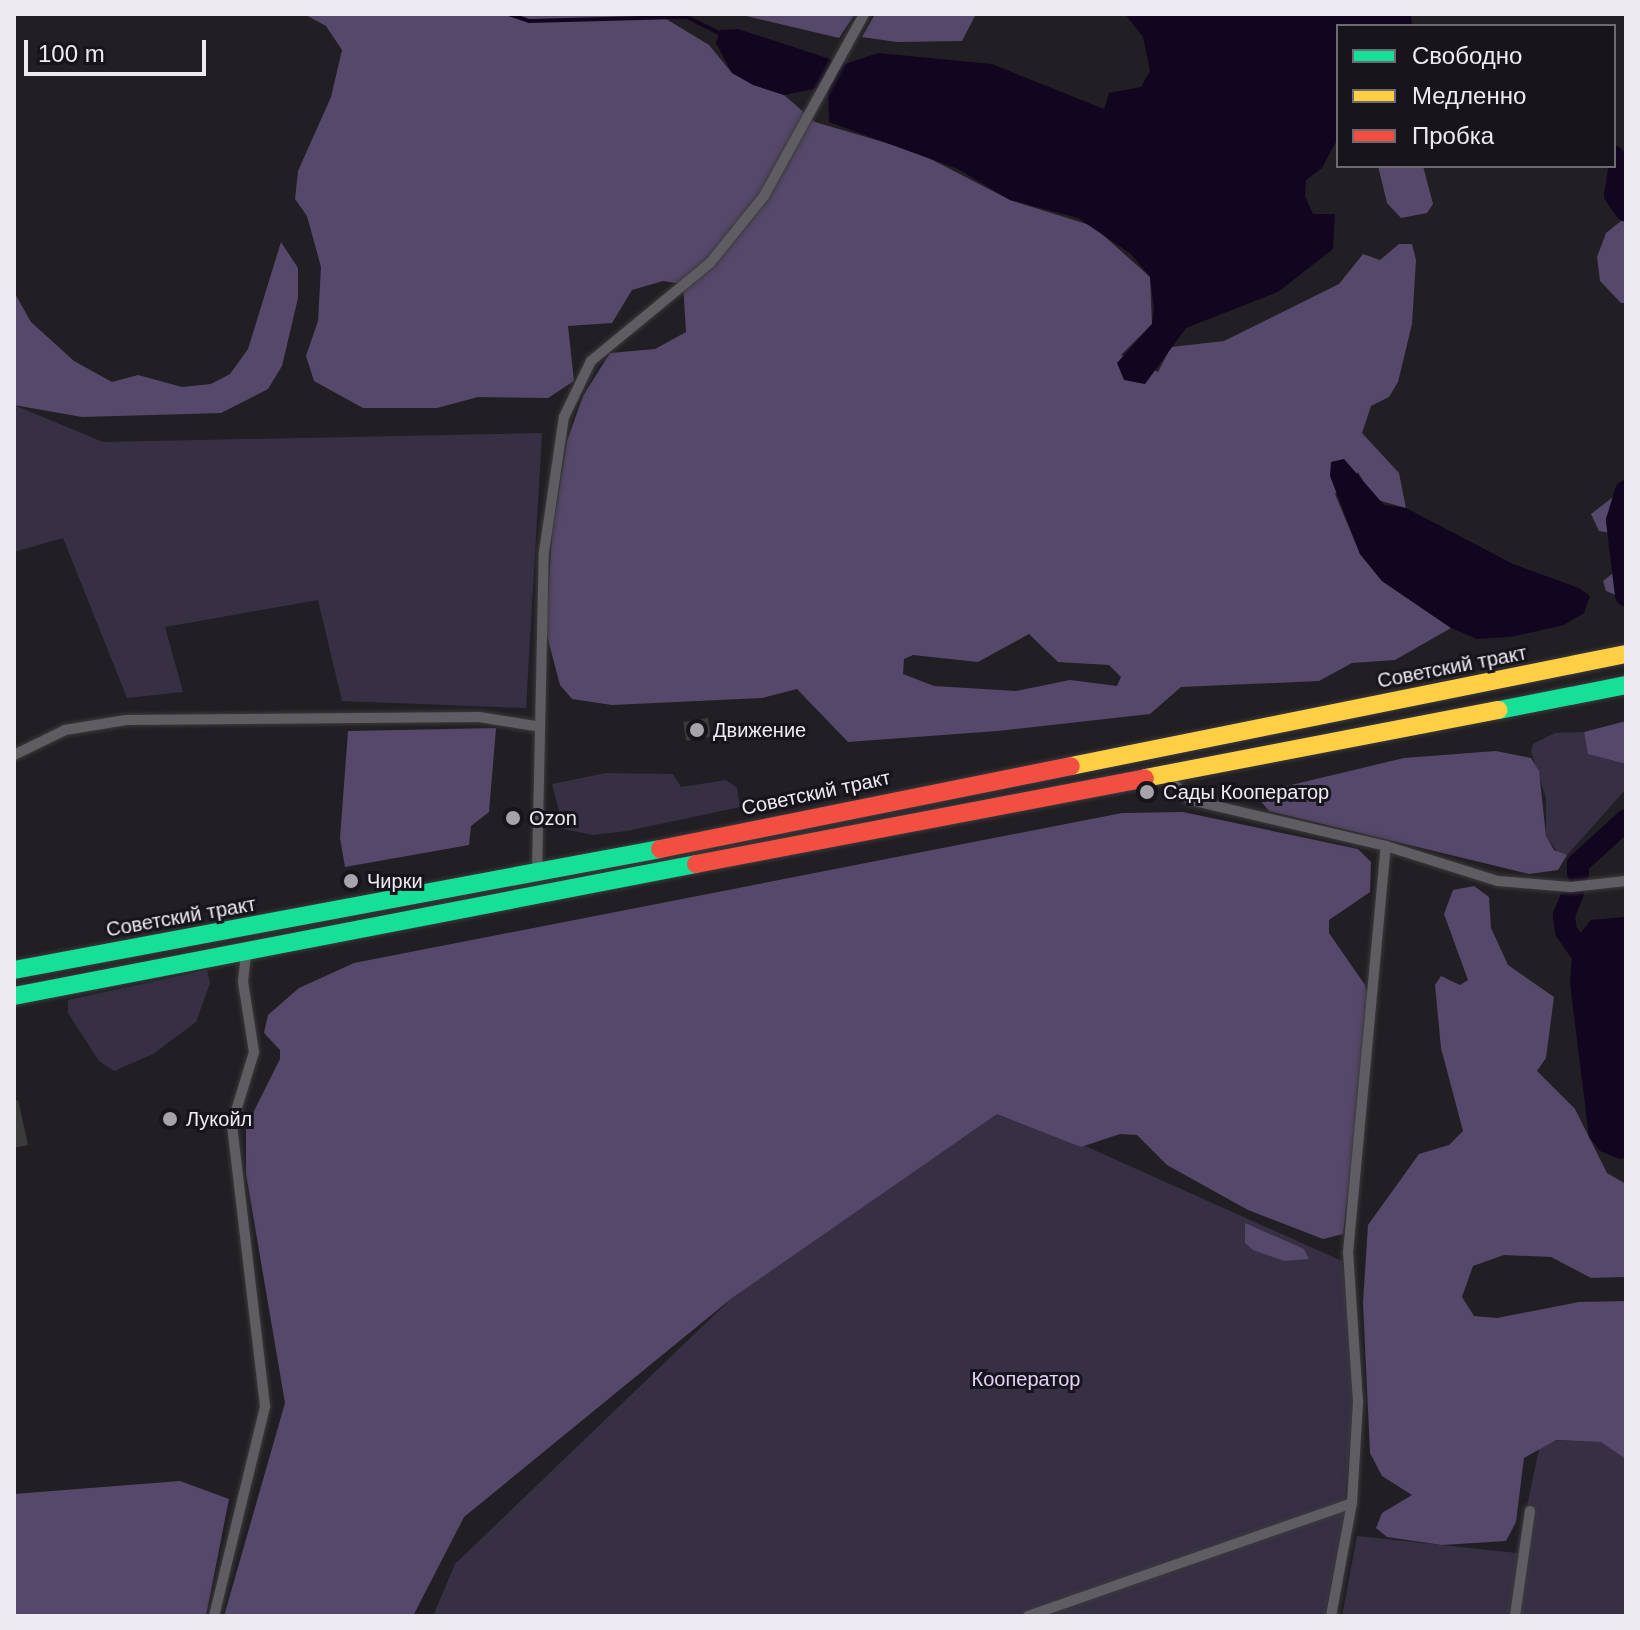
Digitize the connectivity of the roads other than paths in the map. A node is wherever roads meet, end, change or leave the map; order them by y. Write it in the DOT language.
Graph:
graph roads {
  1 [pos="864,14"];
  2 [pos="1626,654"];
  3 [pos="1626,685"];
  4 [pos="535,726"];
  5 [pos="14,755"];
  6 [pos="1164,774"];
  7 [pos="1386,846"];
  8 [pos="537,874"];
  9 [pos="1626,881"];
  10 [pos="246,951"];
  11 [pos="14,970"];
  12 [pos="14,996"];
  13 [pos="1352,1503"];
  14 [pos="1530,1511"];
  15 [pos="214,1616"];
  16 [pos="1028,1616"];
  17 [pos="1331,1616"];
  18 [pos="1515,1616"];
  1 -- 4 [label="street"];
  2 -- 8 [label="highway, Советский тракт"];
  3 -- 6 [label="highway"];
  4 -- 5 [label="street"];
  4 -- 8 [label="street"];
  6 -- 7 [label="street"];
  6 -- 10 [label="highway"];
  7 -- 9 [label="street"];
  7 -- 13 [label="street"];
  8 -- 11 [label="highway, Советский тракт"];
  10 -- 12 [label="highway"];
  10 -- 15 [label="street"];
  13 -- 16 [label="street"];
  13 -- 17 [label="street"];
  14 -- 18 [label="street"];
}
